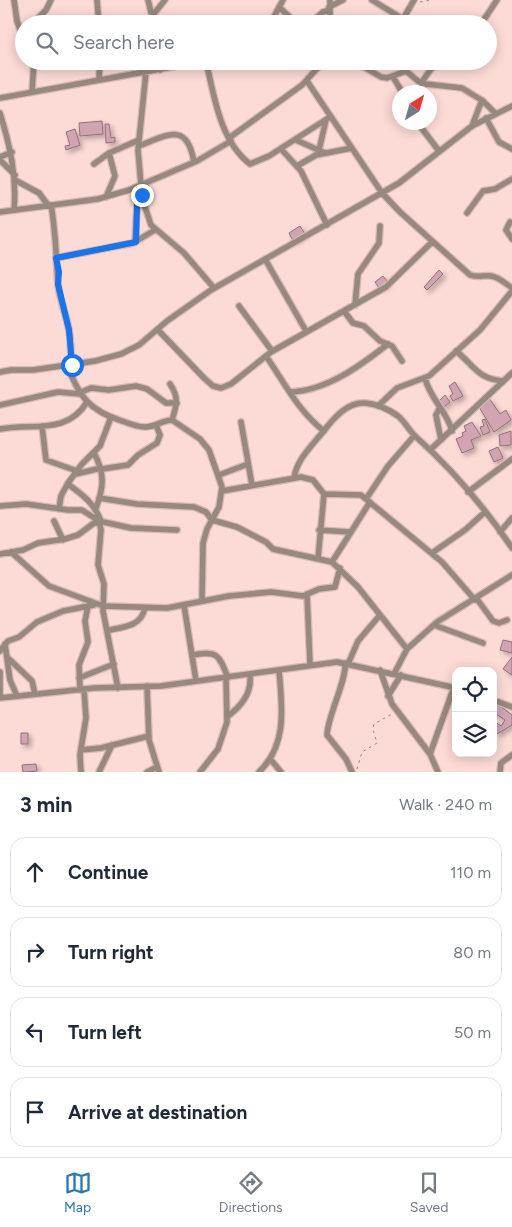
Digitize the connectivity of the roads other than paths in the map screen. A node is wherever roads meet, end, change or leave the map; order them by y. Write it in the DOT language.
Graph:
graph roads {
  1 [pos="14,0"];
  2 [pos="19,0"];
  3 [pos="51,0"];
  4 [pos="97,0"];
  5 [pos="148,0"];
  6 [pos="165,0"];
  7 [pos="283,0"];
  8 [pos="330,0"];
  9 [pos="343,0"];
  10 [pos="372,0"];
  11 [pos="497,0"];
  12 [pos="413,2"];
  13 [pos="279,7"];
  14 [pos="329,9"];
  15 [pos="16,10"];
  16 [pos="17,15"];
  17 [pos="41,15"];
  18 [pos="98,15"];
  19 [pos="152,15"];
  20 [pos="153,15"];
  21 [pos="275,15"];
  22 [pos="287,15"];
  23 [pos="320,15"];
  24 [pos="329,15"];
  25 [pos="395,15"];
  26 [pos="406,15"];
  27 [pos="487,15"];
  28 [pos="33,70"];
  29 [pos="100,70"];
  30 [pos="160,70"];
  31 [pos="207,70"];
  32 [pos="316,70"];
  33 [pos="369,70"];
  34 [pos="430,70"];
  35 [pos="146,72"];
  36 [pos="393,76"];
  37 [pos="99,79"];
  38 [pos="307,81"];
  39 [pos="421,83"];
  40 [pos="398,85"];
  41 [pos="32,92"];
  42 [pos="0,98"];
  43 [pos="482,100"];
  44 [pos="512,106"];
  45 [pos="0,113"];
  46 [pos="495,113"];
  47 [pos="486,118"];
  48 [pos="328,119"];
  49 [pos="472,126"];
  50 [pos="423,130"];
  51 [pos="230,139"];
  52 [pos="296,140"];
  53 [pos="139,143"];
  54 [pos="352,148"];
  55 [pos="512,148"];
  56 [pos="281,149"];
  57 [pos="319,150"];
  58 [pos="439,151"];
  59 [pos="12,152"];
  60 [pos="109,153"];
  61 [pos="325,153"];
  62 [pos="0,158"];
  63 [pos="194,162"];
  64 [pos="94,164"];
  65 [pos="297,166"];
  66 [pos="15,178"];
  67 [pos="512,179"];
  68 [pos="140,188"];
  69 [pos="382,193"];
  70 [pos="106,197"];
  71 [pos="50,205"];
  72 [pos="14,210"];
  73 [pos="0,212"];
  74 [pos="467,213"];
  75 [pos="510,222"];
  76 [pos="326,226"];
  77 [pos="380,226"];
  78 [pos="155,230"];
  79 [pos="512,239"];
  80 [pos="136,242"];
  81 [pos="432,242"];
  82 [pos="56,258"];
  83 [pos="265,259"];
  84 [pos="511,287"];
  85 [pos="214,288"];
  86 [pos="355,305"];
  87 [pos="238,306"];
  88 [pos="344,311"];
  89 [pos="158,330"];
  90 [pos="306,331"];
  91 [pos="388,344"];
  92 [pos="272,351"];
  93 [pos="456,351"];
  94 [pos="266,356"];
  95 [pos="402,361"];
  96 [pos="69,365"];
  97 [pos="0,372"];
  98 [pos="512,373"];
  99 [pos="484,377"];
  100 [pos="425,378"];
  101 [pos="503,380"];
  102 [pos="170,384"];
  103 [pos="496,388"];
  104 [pos="290,392"];
  105 [pos="79,393"];
  106 [pos="87,402"];
  107 [pos="177,403"];
  108 [pos="0,405"];
  109 [pos="378,406"];
  110 [pos="439,409"];
  111 [pos="111,417"];
  112 [pos="172,420"];
  113 [pos="241,422"];
  114 [pos="156,425"];
  115 [pos="42,426"];
  116 [pos="0,429"];
  117 [pos="452,430"];
  118 [pos="324,431"];
  119 [pos="414,436"];
  120 [pos="441,440"];
  121 [pos="432,449"];
  122 [pos="94,453"];
  123 [pos="512,459"];
  124 [pos="248,464"];
  125 [pos="68,468"];
  126 [pos="102,469"];
  127 [pos="219,475"];
  128 [pos="72,477"];
  129 [pos="294,478"];
  130 [pos="252,484"];
  131 [pos="222,490"];
  132 [pos="468,492"];
  133 [pos="324,494"];
  134 [pos="86,497"];
  135 [pos="100,497"];
  136 [pos="109,499"];
  137 [pos="368,501"];
  138 [pos="0,506"];
  139 [pos="96,506"];
  140 [pos="59,509"];
  141 [pos="84,510"];
  142 [pos="485,512"];
  143 [pos="512,518"];
  144 [pos="212,520"];
  145 [pos="54,521"];
  146 [pos="100,522"];
  147 [pos="176,530"];
  148 [pos="320,530"];
  149 [pos="350,532"];
  150 [pos="500,532"];
  151 [pos="62,540"];
  152 [pos="512,547"];
  153 [pos="11,552"];
  154 [pos="432,553"];
  155 [pos="0,554"];
  156 [pos="318,558"];
  157 [pos="332,562"];
  158 [pos="340,568"];
  159 [pos="512,575"];
  160 [pos="307,594"];
  161 [pos="202,600"];
  162 [pos="476,600"];
  163 [pos="91,605"];
  164 [pos="184,605"];
  165 [pos="103,606"];
  166 [pos="145,608"];
  167 [pos="380,615"];
  168 [pos="507,620"];
  169 [pos="434,625"];
  170 [pos="108,630"];
  171 [pos="483,643"];
  172 [pos="5,644"];
  173 [pos="407,649"];
  174 [pos="0,651"];
  175 [pos="192,655"];
  176 [pos="9,659"];
  177 [pos="114,664"];
  178 [pos="310,664"];
  179 [pos="346,664"];
  180 [pos="279,670"];
  181 [pos="380,670"];
  182 [pos="0,672"];
  183 [pos="394,674"];
  184 [pos="250,675"];
  185 [pos="401,675"];
  186 [pos="79,678"];
  187 [pos="227,678"];
  188 [pos="196,681"];
  189 [pos="147,686"];
  190 [pos="452,686"];
  191 [pos="118,688"];
  192 [pos="82,690"];
  193 [pos="35,694"];
  194 [pos="0,695"];
  195 [pos="452,695"];
  196 [pos="16,696"];
  197 [pos="388,696"];
  198 [pos="497,702"];
  199 [pos="512,708"];
  200 [pos="227,717"];
  201 [pos="149,736"];
  202 [pos="112,745"];
  203 [pos="81,750"];
  204 [pos="430,754"];
  205 [pos="512,756"];
  206 [pos="271,760"];
  207 [pos="158,770"];
  208 [pos="81,772"];
  209 [pos="99,772"];
  210 [pos="147,772"];
  211 [pos="200,772"];
  212 [pos="259,772"];
  213 [pos="281,772"];
  214 [pos="353,772"];
  215 [pos="438,772"];
  216 [pos="500,772"];
  1 -- 15 [label="street"];
  2 -- 15 [label="street"];
  3 -- 17 [label="street"];
  4 -- 18 [label="street"];
  5 -- 19 [label="street"];
  6 -- 20 [label="street"];
  7 -- 13 [label="street"];
  8 -- 14 [label="street"];
  9 -- 14 [label="street"];
  10 -- 25 [label="street"];
  11 -- 27 [label="street"];
  12 -- 26 [label="street"];
  13 -- 21 [label="street"];
  13 -- 22 [label="street"];
  14 -- 23 [label="street"];
  14 -- 24 [label="street"];
  15 -- 16 [label="street"];
  28 -- 41 [label="street"];
  29 -- 37 [label="street"];
  30 -- 35 [label="street"];
  31 -- 51 [label="street"];
  32 -- 38 [label="street"];
  33 -- 36 [label="street"];
  34 -- 39 [label="street"];
  35 -- 37 [label="street"];
  35 -- 53 [label="street"];
  36 -- 39 [label="street"];
  36 -- 40 [label="street"];
  37 -- 41 [label="street"];
  38 -- 48 [label="street"];
  38 -- 51 [label="street"];
  39 -- 43 [label="street"];
  41 -- 42 [label="street"];
  43 -- 46 [label="street"];
  43 -- 49 [label="street"];
  44 -- 46 [label="street"];
  45 -- 59 [label="street"];
  46 -- 47 [label="street"];
  47 -- 49 [label="street"];
  47 -- 55 [label="street"];
  48 -- 52 [label="street"];
  48 -- 54 [label="street"];
  48 -- 57 [label="street"];
  49 -- 58 [label="street"];
  50 -- 58 [label="street"];
  51 -- 56 [label="street"];
  51 -- 63 [label="street"];
  52 -- 56 [label="street"];
  52 -- 57 [label="street"];
  53 -- 60 [label="street"];
  53 -- 63 [label="street"];
  53 -- 68 [label="street"];
  54 -- 61 [label="street"];
  54 -- 69 [label="street"];
  56 -- 65 [label="street"];
  57 -- 61 [label="street"];
  58 -- 69 [label="street"];
  59 -- 62 [label="street"];
  59 -- 66 [label="street"];
  60 -- 64 [label="street"];
  60 -- 70 [label="street"];
  61 -- 65 [label="street"];
  62 -- 66 [label="street"];
  63 -- 68 [label="street"];
  65 -- 76 [label="street"];
  66 -- 71 [label="street"];
  66 -- 72 [label="street"];
  67 -- 74 [label="street"];
  68 -- 70 [label="street"];
  68 -- 78 [label="street"];
  68 -- 80 [label="street"];
  69 -- 76 [label="street"];
  69 -- 81 [label="street"];
  70 -- 71 [label="street"];
  71 -- 72 [label="street"];
  71 -- 82 [label="street"];
  72 -- 73 [label="street"];
  75 -- 79 [label="street"];
  76 -- 83 [label="street"];
  77 -- 86 [label="street"];
  78 -- 80 [label="street"];
  78 -- 85 [label="street"];
  80 -- 82 [label="street"];
  81 -- 84 [label="street"];
  81 -- 86 [label="street"];
  82 -- 96 [label="street"];
  83 -- 85 [label="street"];
  83 -- 90 [label="street"];
  84 -- 93 [label="street"];
  85 -- 89 [label="street"];
  86 -- 88 [label="street"];
  87 -- 92 [label="street"];
  88 -- 90 [label="street"];
  88 -- 91 [label="street"];
  89 -- 94 [label="street"];
  89 -- 96 [label="street"];
  90 -- 92 [label="street"];
  91 -- 95 [label="street"];
  91 -- 104 [label="street"];
  92 -- 94 [label="street"];
  93 -- 99 [label="street"];
  93 -- 100 [label="street"];
  94 -- 104 [label="street"];
  96 -- 97 [label="street"];
  96 -- 105 [label="street"];
  98 -- 101 [label="street"];
  99 -- 101 [label="street"];
  99 -- 103 [label="street"];
  100 -- 109 [label="street"];
  100 -- 110 [label="street"];
  101 -- 103 [label="street"];
  102 -- 107 [label="street"];
  103 -- 117 [label="street"];
  104 -- 118 [label="street"];
  105 -- 106 [label="street"];
  105 -- 107 [label="street"];
  105 -- 108 [label="street"];
  106 -- 111 [label="street"];
  106 -- 115 [label="street"];
  107 -- 112 [label="street"];
  109 -- 118 [label="street"];
  109 -- 119 [label="street"];
  110 -- 117 [label="street"];
  110 -- 120 [label="street"];
  111 -- 114 [label="street"];
  111 -- 122 [label="street"];
  112 -- 114 [label="street"];
  112 -- 127 [label="street"];
  113 -- 124 [label="street"];
  114 -- 126 [label="street"];
  115 -- 116 [label="street"];
  115 -- 125 [label="street"];
  117 -- 120 [label="street"];
  118 -- 129 [label="street"];
  119 -- 121 [label="street"];
  119 -- 137 [label="street"];
  120 -- 121 [label="street"];
  121 -- 132 [label="street"];
  122 -- 126 [label="street"];
  122 -- 128 [label="street"];
  123 -- 132 [label="street"];
  124 -- 127 [label="street"];
  124 -- 130 [label="street"];
  125 -- 128 [label="street"];
  125 -- 128 [label="street"];
  126 -- 128 [label="street"];
  126 -- 135 [label="street"];
  127 -- 131 [label="street"];
  128 -- 134 [label="street"];
  128 -- 140 [label="street"];
  129 -- 130 [label="street"];
  129 -- 133 [label="street"];
  130 -- 131 [label="street"];
  131 -- 144 [label="street"];
  132 -- 142 [label="street"];
  133 -- 137 [label="street"];
  133 -- 148 [label="street"];
  134 -- 135 [label="street"];
  134 -- 139 [label="street"];
  135 -- 136 [label="street"];
  135 -- 139 [label="street"];
  136 -- 139 [label="street"];
  136 -- 144 [label="street"];
  137 -- 149 [label="street"];
  137 -- 154 [label="street"];
  138 -- 140 [label="street"];
  139 -- 141 [label="street"];
  139 -- 146 [label="street"];
  140 -- 141 [label="street"];
  141 -- 146 [label="street"];
  142 -- 150 [label="street"];
  142 -- 154 [label="street"];
  143 -- 150 [label="street"];
  144 -- 156 [label="street"];
  144 -- 161 [label="street"];
  145 -- 151 [label="street"];
  146 -- 147 [label="street"];
  146 -- 151 [label="street"];
  146 -- 165 [label="street"];
  148 -- 149 [label="street"];
  148 -- 156 [label="street"];
  149 -- 157 [label="street"];
  150 -- 152 [label="street"];
  151 -- 153 [label="street"];
  153 -- 155 [label="street"];
  153 -- 163 [label="street"];
  154 -- 162 [label="street"];
  156 -- 157 [label="street"];
  157 -- 158 [label="street"];
  158 -- 160 [label="street"];
  158 -- 167 [label="street"];
  159 -- 162 [label="street"];
  160 -- 161 [label="street"];
  160 -- 178 [label="street"];
  161 -- 164 [label="street"];
  162 -- 168 [label="street"];
  162 -- 169 [label="street"];
  163 -- 165 [label="street"];
  163 -- 172 [label="street"];
  163 -- 186 [label="street"];
  164 -- 166 [label="street"];
  164 -- 175 [label="street"];
  165 -- 166 [label="street"];
  165 -- 170 [label="street"];
  166 -- 170 [label="street"];
  167 -- 173 [label="street"];
  167 -- 179 [label="street"];
  169 -- 171 [label="street"];
  169 -- 173 [label="street"];
  170 -- 177 [label="street"];
  172 -- 174 [label="street"];
  172 -- 176 [label="street"];
  173 -- 183 [label="street"];
  175 -- 187 [label="street"];
  175 -- 188 [label="street"];
  176 -- 193 [label="street"];
  176 -- 196 [label="street"];
  177 -- 186 [label="street"];
  177 -- 191 [label="street"];
  178 -- 179 [label="street"];
  178 -- 180 [label="street"];
  179 -- 181 [label="street"];
  179 -- 214 [label="street"];
  180 -- 184 [label="street"];
  180 -- 206 [label="street"];
  181 -- 183 [label="street"];
  181 -- 197 [label="street"];
  182 -- 194 [label="street"];
  183 -- 185 [label="street"];
  184 -- 187 [label="street"];
  184 -- 200 [label="street"];
  185 -- 190 [label="street"];
  185 -- 197 [label="street"];
  186 -- 192 [label="street"];
  187 -- 188 [label="street"];
  187 -- 200 [label="street"];
  188 -- 189 [label="street"];
  189 -- 191 [label="street"];
  189 -- 201 [label="street"];
  191 -- 192 [label="street"];
  192 -- 193 [label="street"];
  192 -- 203 [label="street"];
  193 -- 196 [label="street"];
  194 -- 196 [label="street"];
  195 -- 204 [label="street"];
  197 -- 204 [label="street"];
  198 -- 199 [label="street"];
  200 -- 211 [label="street"];
  201 -- 202 [label="street"];
  201 -- 207 [label="street"];
  202 -- 203 [label="street"];
  202 -- 209 [label="street"];
  203 -- 208 [label="street"];
  204 -- 215 [label="street"];
  205 -- 216 [label="street"];
  206 -- 212 [label="street"];
  206 -- 213 [label="street"];
  207 -- 210 [label="street"];
}
